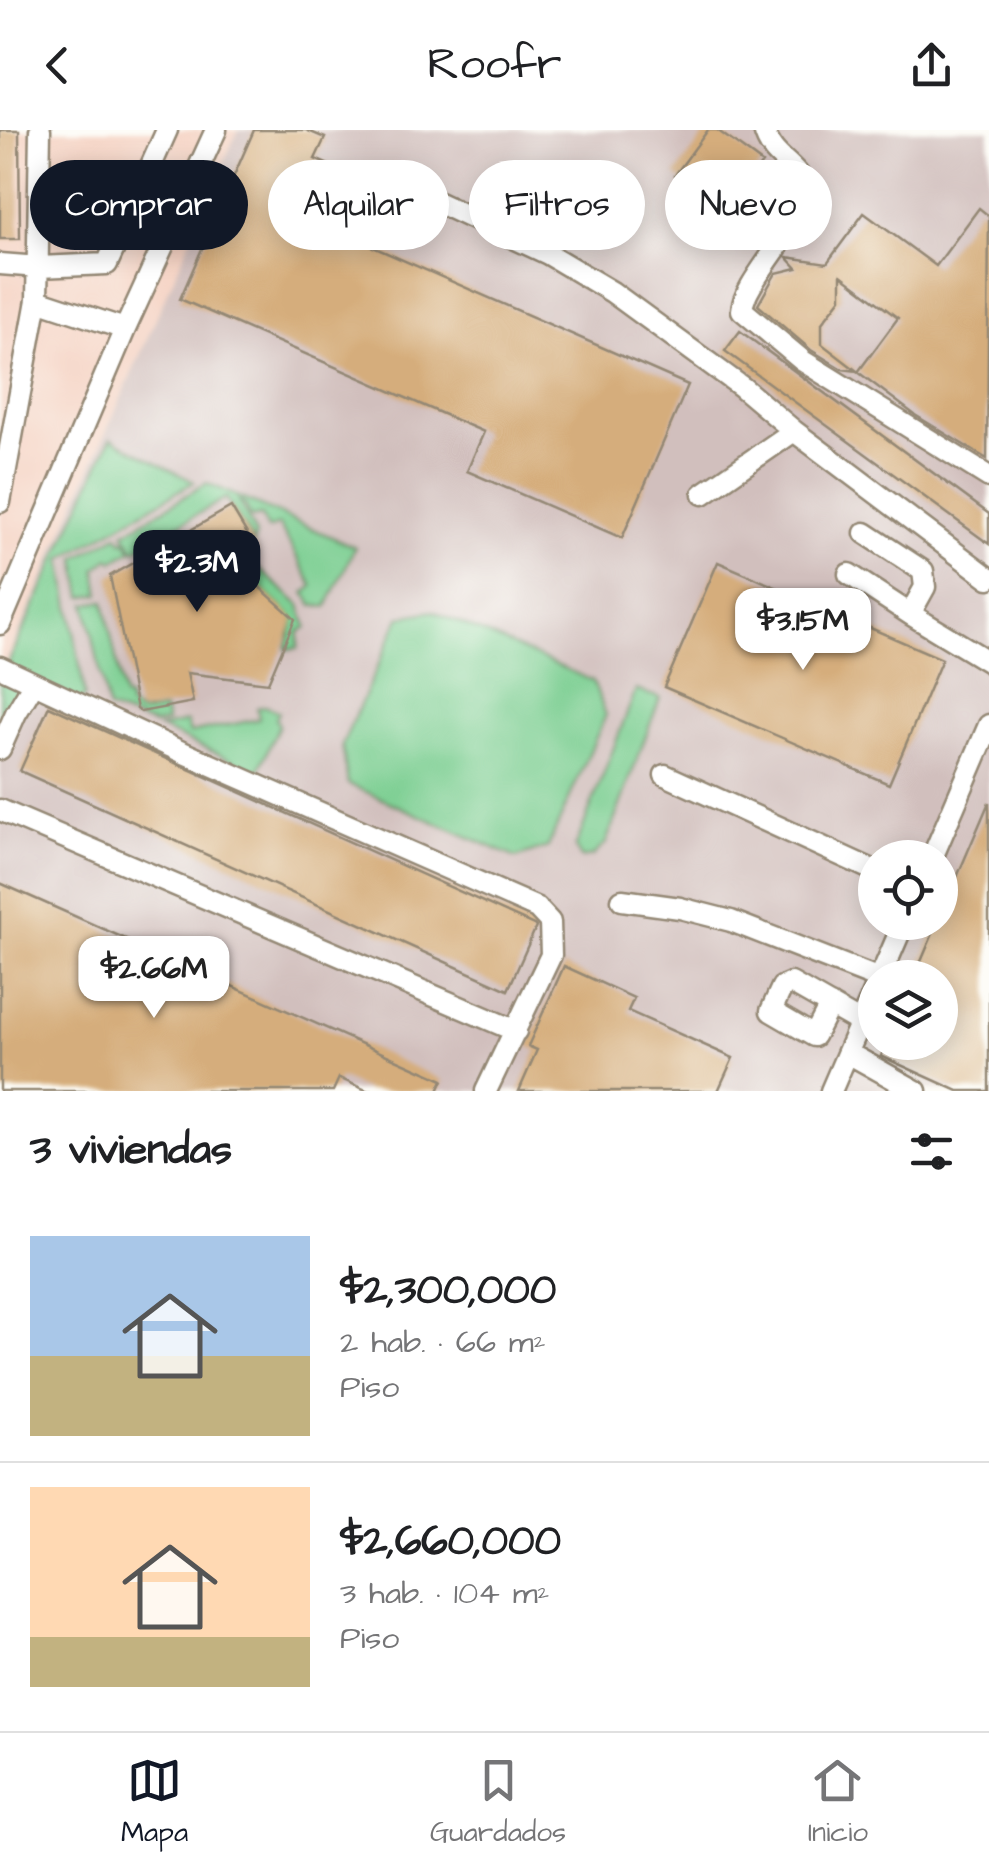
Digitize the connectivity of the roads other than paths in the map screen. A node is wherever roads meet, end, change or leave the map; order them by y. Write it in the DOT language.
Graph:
graph roads {
  1 [pos="40,130"];
  2 [pos="167,130"];
  3 [pos="216,130"];
  4 [pos="764,130"];
  5 [pos="449,207"];
  6 [pos="0,264"];
  7 [pos="40,267"];
  8 [pos="37,300"];
  9 [pos="125,329"];
  10 [pos="794,432"];
  11 [pos="989,477"];
  12 [pos="702,494"];
  13 [pos="0,502"];
  14 [pos="865,533"];
  15 [pos="849,574"];
  16 [pos="989,578"];
  17 [pos="910,614"];
  18 [pos="0,624"];
  19 [pos="989,662"];
  20 [pos="0,668"];
  21 [pos="34,683"];
  22 [pos="989,726"];
  23 [pos="0,749"];
  24 [pos="665,775"];
  25 [pos="0,810"];
  26 [pos="940,840"];
  27 [pos="858,863"];
  28 [pos="622,900"];
  29 [pos="858,970"];
  30 [pos="830,1005"];
  31 [pos="858,1022"];
  32 [pos="858,1028"];
  33 [pos="516,1031"];
  34 [pos="848,1053"];
  35 [pos="486,1091"];
  36 [pos="831,1091"];
  37 [pos="916,1091"];
  1 -- 7 [label="street"];
  2 -- 7 [label="street"];
  3 -- 9 [label="street"];
  4 -- 11 [label="street"];
  5 -- 10 [label="street"];
  6 -- 7 [label="street"];
  7 -- 8 [label="street"];
  8 -- 9 [label="street"];
  8 -- 13 [label="street"];
  9 -- 18 [label="street"];
  10 -- 12 [label="street"];
  10 -- 16 [label="street"];
  14 -- 17 [label="street"];
  15 -- 17 [label="street"];
  17 -- 19 [label="street"];
  20 -- 21 [label="street"];
  21 -- 23 [label="street"];
  21 -- 33 [label="street"];
  22 -- 26 [label="street"];
  24 -- 27 [label="street"];
  25 -- 33 [label="street"];
  28 -- 29 [label="street"];
  30 -- 31 [label="street"];
  32 -- 34 [label="street"];
  33 -- 35 [label="street"];
  34 -- 36 [label="street"];
  34 -- 37 [label="street"];
}
